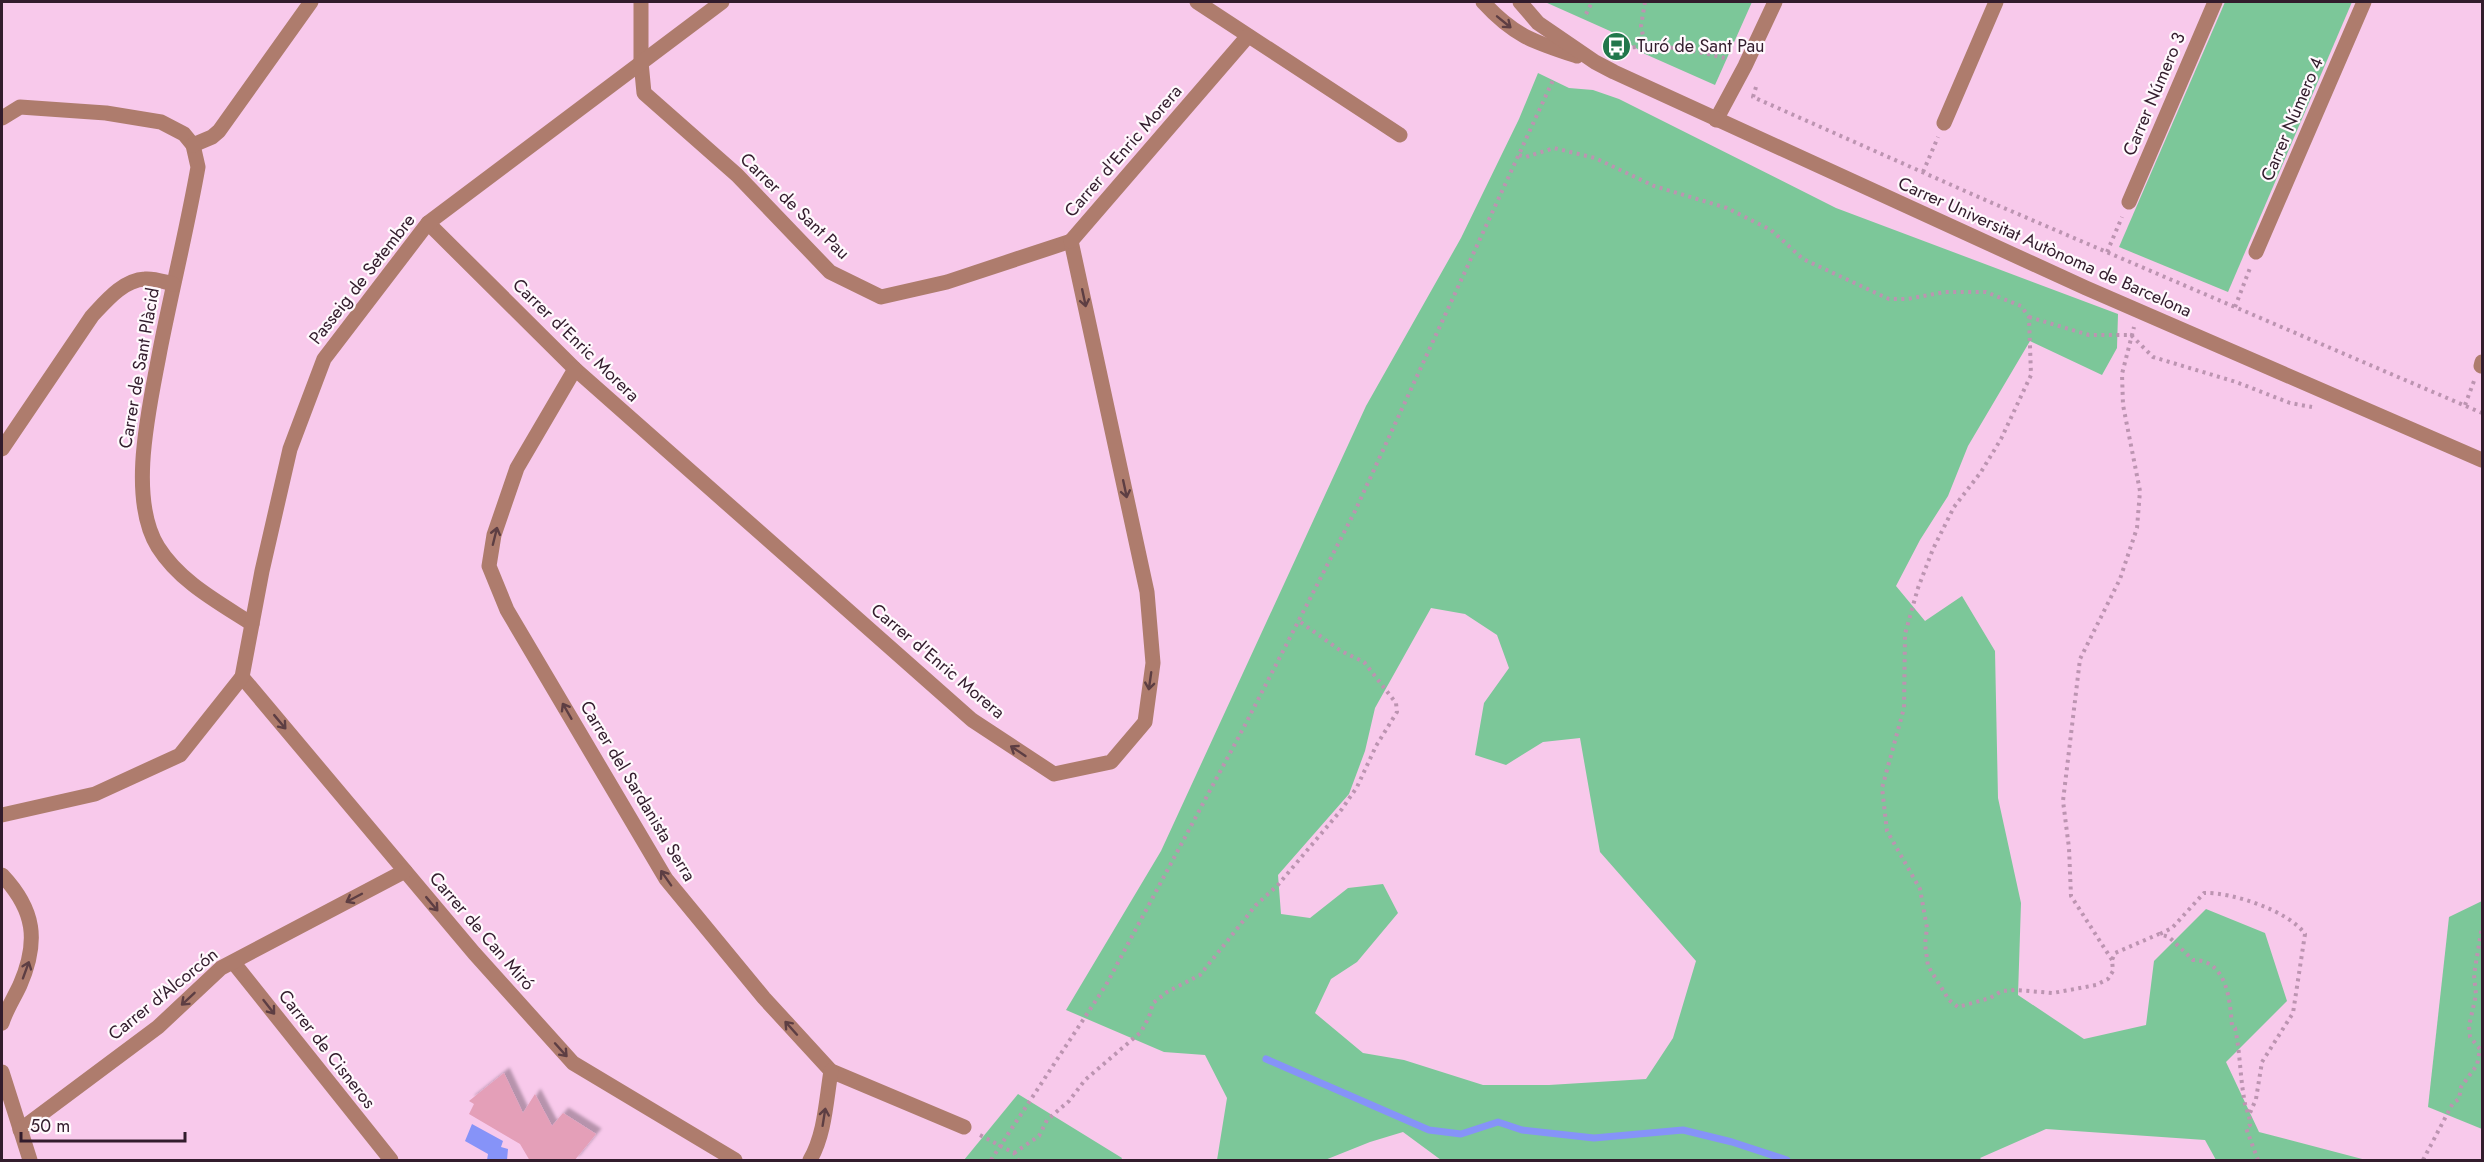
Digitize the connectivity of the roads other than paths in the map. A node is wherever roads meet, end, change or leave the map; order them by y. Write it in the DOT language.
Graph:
graph roads {
  1 [pos="311,2"];
  2 [pos="641,2"];
  3 [pos="722,2"];
  4 [pos="1197,2"];
  5 [pos="1483,2"];
  6 [pos="1520,2"];
  7 [pos="1775,2"];
  8 [pos="1996,2"];
  9 [pos="2215,2"];
  10 [pos="2364,2"];
  11 [pos="1248,36"];
  12 [pos="641,62"];
  13 [pos="1595,62"];
  14 [pos="2,118"];
  15 [pos="1716,120"];
  16 [pos="1944,123"];
  17 [pos="1400,135"];
  18 [pos="193,145"];
  19 [pos="2128,202"];
  20 [pos="428,223"];
  21 [pos="1071,241"];
  22 [pos="2256,252"];
  23 [pos="173,284"];
  24 [pos="575,369"];
  25 [pos="2,448"];
  26 [pos="2482,460"];
  27 [pos="252,624"];
  28 [pos="242,677"];
  29 [pos="2,815"];
  30 [pos="405,871"];
  31 [pos="2,875"];
  32 [pos="233,962"];
  33 [pos="2,1023"];
  34 [pos="831,1071"];
  35 [pos="2,1072"];
  36 [pos="964,1127"];
  37 [pos="20,1130"];
  38 [pos="818,1144"];
  39 [pos="30,1161"];
  40 [pos="391,1161"];
  41 [pos="735,1161"];
  42 [pos="810,1161"];
  43 [pos="819,1161"];
  1 -- 18 [label="street"];
  2 -- 12 [label="street, Carrer de Sant Pau"];
  3 -- 12 [label="street, Passeig de Setembre"];
  4 -- 11 [label="street"];
  5 -- 13 [label="street, Carrer Universitat Autònoma de Barcelona, one-way"];
  6 -- 13 [label="street, Carrer Universitat Autònoma de Barcelona"];
  7 -- 15 [label="street"];
  8 -- 16 [label="street"];
  9 -- 19 [label="street, Carrer Número 3"];
  10 -- 22 [label="street, Carrer Número 4"];
  11 -- 17 [label="street"];
  11 -- 21 [label="street, Carrer d'Enric Morera"];
  12 -- 20 [label="street, Passeig de Setembre"];
  12 -- 21 [label="street, Carrer de Sant Pau"];
  13 -- 15 [label="street, Carrer Universitat Autònoma de Barcelona"];
  14 -- 18 [label="street"];
  15 -- 26 [label="street, Carrer Universitat Autònoma de Barcelona"];
  18 -- 23 [label="street, Carrer de Sant Plàcid"];
  20 -- 24 [label="street, Carrer d'Enric Morera"];
  20 -- 27 [label="street, Passeig de Setembre"];
  21 -- 24 [label="street, Carrer d'Enric Morera, one-way"];
  23 -- 25 [label="street"];
  23 -- 27 [label="street, Carrer de Sant Plàcid"];
  34 -- 24 [label="street, Carrer del Sardanista Serra, one-way"];
  27 -- 28 [label="street, Passeig de Setembre"];
  28 -- 29 [label="street"];
  28 -- 30 [label="street, Carrer de Can Miró, one-way"];
  30 -- 32 [label="street, Carrer d'Alcorcón, one-way"];
  30 -- 41 [label="street, Carrer de Can Miró, one-way"];
  33 -- 31 [label="street, one-way"];
  32 -- 37 [label="street, Carrer d'Alcorcón, one-way"];
  32 -- 40 [label="street, Carrer de Cisneros, one-way"];
  34 -- 36 [label="street, Carrer del Sardanista Serra"];
  38 -- 34 [label="street, one-way"];
  35 -- 37 [label="street"];
  37 -- 39 [label="street"];
  38 -- 42 [label="street"];
  38 -- 43 [label="street"];
}
